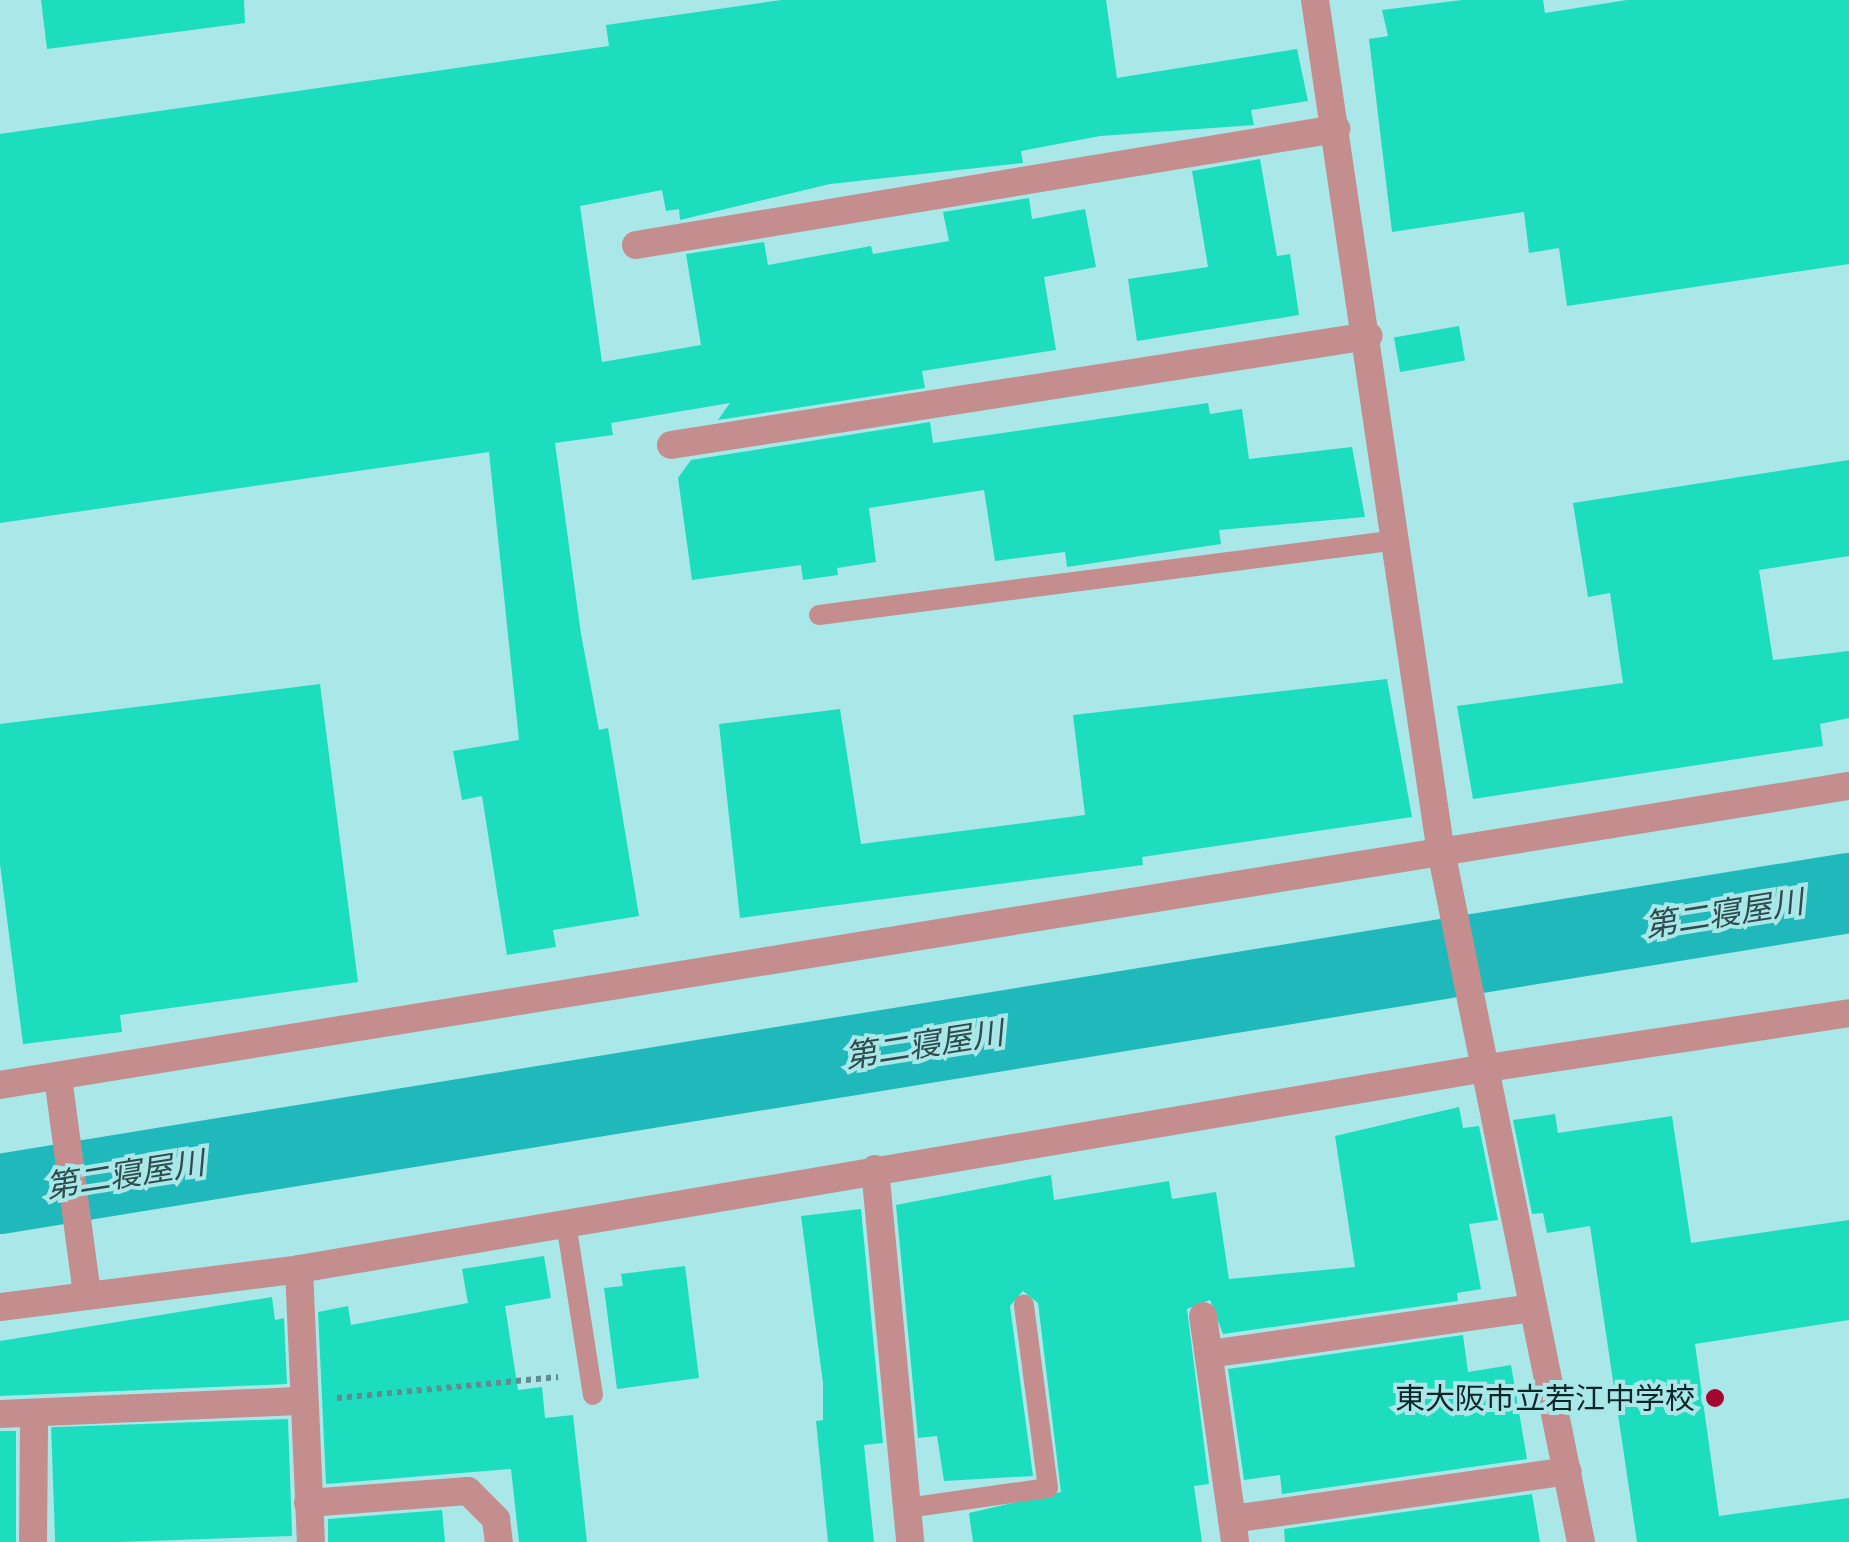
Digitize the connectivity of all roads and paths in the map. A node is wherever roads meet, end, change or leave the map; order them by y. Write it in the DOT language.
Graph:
graph roads {
  1 [pos="1316,0"];
  2 [pos="1336,129"];
  3 [pos="636,245"];
  4 [pos="1369,336"];
  5 [pos="671,445"];
  6 [pos="1397,540"];
  7 [pos="819,614"];
  8 [pos="1849,786"];
  9 [pos="1440,846"];
  10 [pos="1849,1013"];
  11 [pos="1480,1069"];
  12 [pos="58,1076"];
  13 [pos="0,1085"];
  14 [pos="875,1169"];
  15 [pos="566,1223"];
  16 [pos="299,1269"];
  17 [pos="87,1293"];
  18 [pos="1024,1306"];
  19 [pos="0,1307"];
  20 [pos="1532,1308"];
  21 [pos="1203,1316"];
  22 [pos="1209,1354"];
  23 [pos="591,1384"];
  24 [pos="303,1402"];
  25 [pos="0,1414"];
  26 [pos="34,1416"];
  27 [pos="1568,1471"];
  28 [pos="308,1503"];
  29 [pos="908,1508"];
  30 [pos="1234,1531"];
  31 [pos="33,1542"];
  32 [pos="310,1542"];
  33 [pos="499,1542"];
  34 [pos="910,1542"];
  35 [pos="1581,1542"];
  1 -- 2 [label="street"];
  2 -- 3 [label="street"];
  2 -- 4 [label="street"];
  4 -- 5 [label="street"];
  4 -- 6 [label="street"];
  6 -- 7 [label="lane"];
  6 -- 9 [label="street"];
  8 -- 9 [label="street"];
  9 -- 11 [label="street"];
  9 -- 12 [label="street"];
  10 -- 11 [label="street"];
  11 -- 14 [label="street"];
  11 -- 20 [label="street"];
  12 -- 13 [label="street"];
  12 -- 17 [label="street"];
  14 -- 15 [label="street"];
  14 -- 29 [label="street"];
  15 -- 16 [label="street"];
  15 -- 23 [label="lane"];
  16 -- 17 [label="street"];
  16 -- 24 [label="street"];
  17 -- 19 [label="street"];
  18 -- 29 [label="lane"];
  20 -- 22 [label="street"];
  20 -- 27 [label="street"];
  21 -- 22 [label="street"];
  22 -- 30 [label="street"];
  23 -- 24 [label="path"];
  24 -- 26 [label="street"];
  24 -- 28 [label="street"];
  25 -- 26 [label="street"];
  26 -- 31 [label="street"];
  27 -- 30 [label="street"];
  27 -- 35 [label="street"];
  28 -- 32 [label="street"];
  28 -- 33 [label="street"];
  29 -- 34 [label="street"];
}
